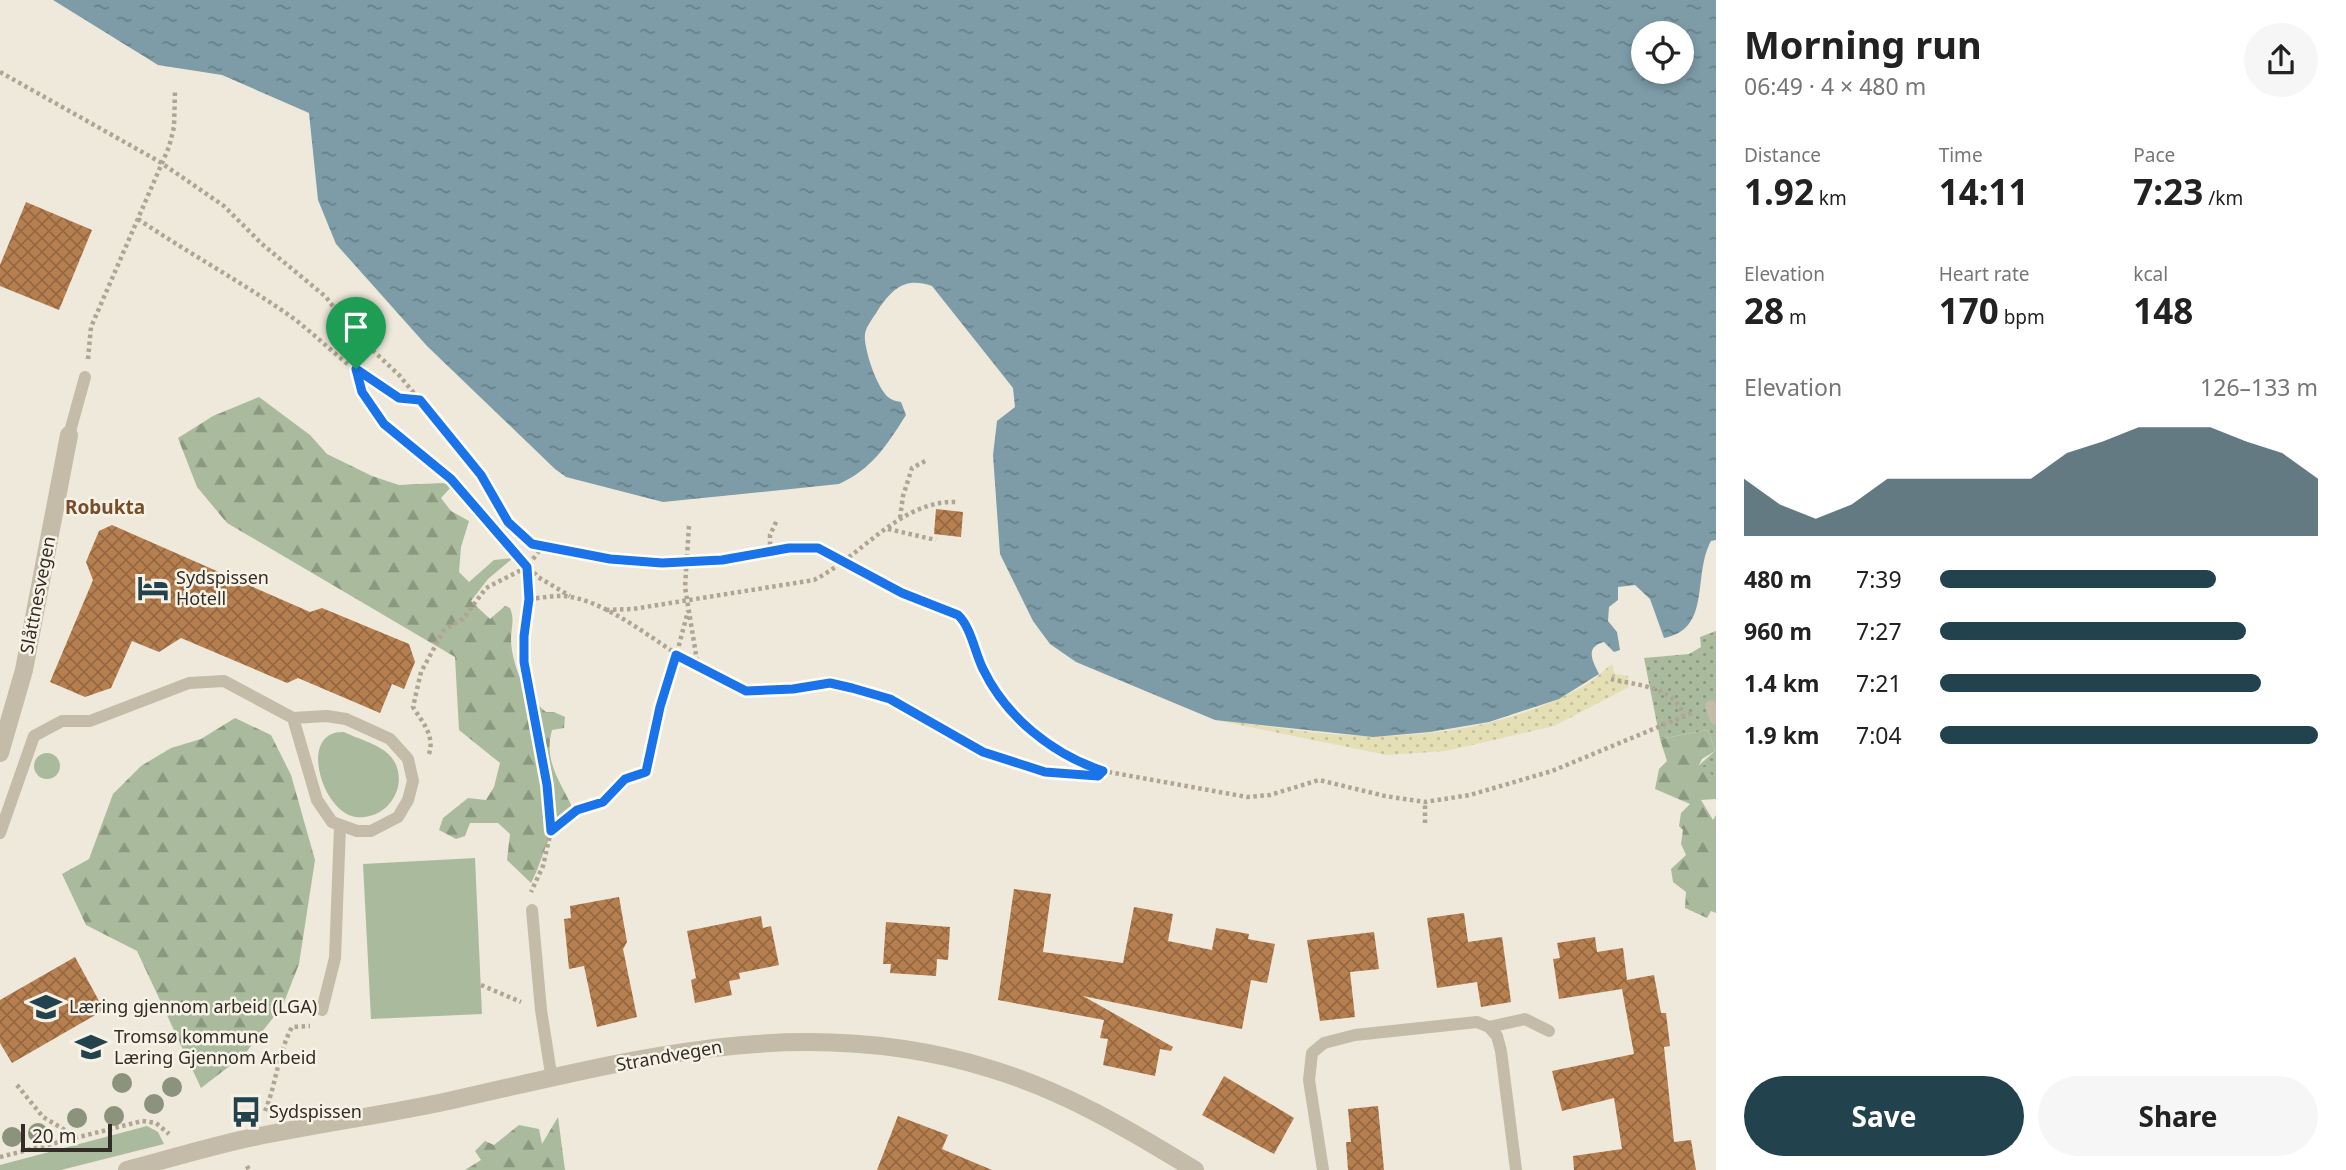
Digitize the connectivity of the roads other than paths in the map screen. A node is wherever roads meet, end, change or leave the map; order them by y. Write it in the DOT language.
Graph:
graph roads {
  1 [pos="85,377"];
  2 [pos="69,436"];
  3 [pos="1711,706"];
  4 [pos="293,718"];
  5 [pos="1716,719"];
  6 [pos="0,753"];
  7 [pos="340,827"];
  8 [pos="0,832"];
  9 [pos="532,910"];
  10 [pos="322,1010"];
  11 [pos="1489,1027"];
  12 [pos="1549,1031"];
  13 [pos="552,1080"];
  14 [pos="127,1170"];
  15 [pos="1195,1170"];
  16 [pos="1323,1170"];
  17 [pos="1516,1170"];
  1 -- 2 [label="lane"];
  2 -- 6 [label="street, Slåttnesvegen"];
  3 -- 5 [label="lane"];
  4 -- 7 [label="lane"];
  4 -- 7 [label="lane"];
  4 -- 8 [label="lane"];
  7 -- 10 [label="lane"];
  9 -- 13 [label="lane"];
  11 -- 12 [label="lane"];
  11 -- 16 [label="lane"];
  11 -- 17 [label="lane"];
  13 -- 14 [label="street, Strandvegen"];
  13 -- 15 [label="street, Strandvegen"];
}
